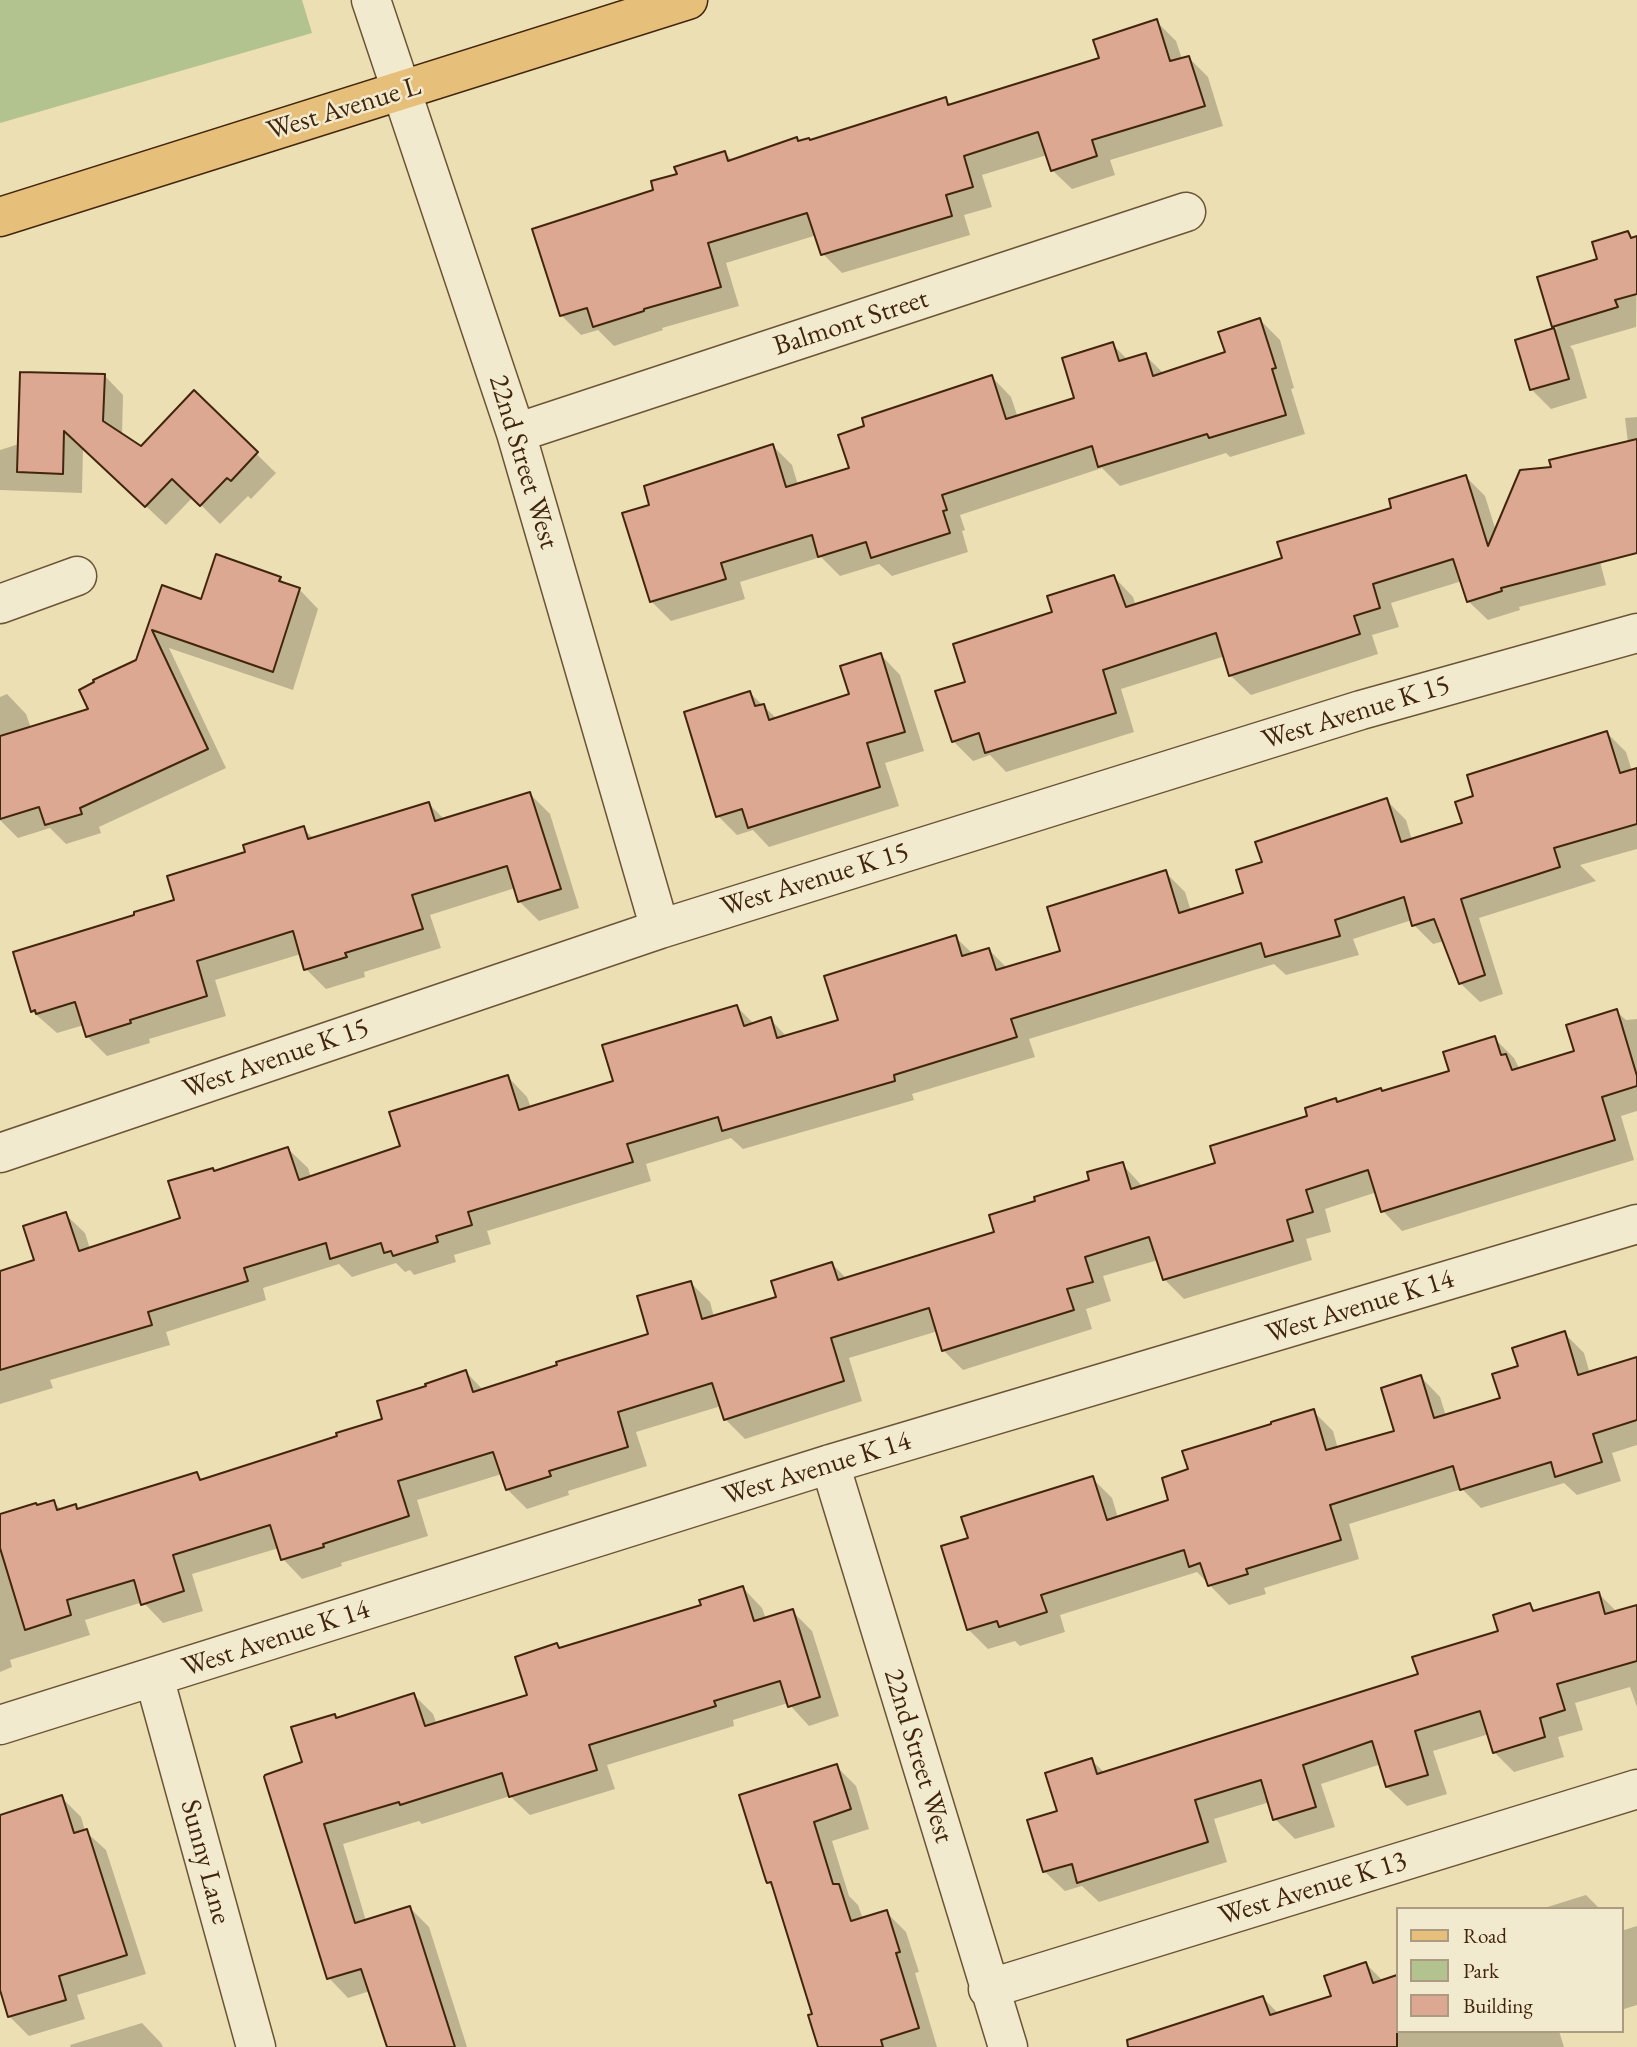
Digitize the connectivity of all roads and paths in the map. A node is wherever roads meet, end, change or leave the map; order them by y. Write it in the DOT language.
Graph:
graph roads {
  1 [pos="370,0"];
  2 [pos="688,0"];
  3 [pos="401,92"];
  4 [pos="1186,212"];
  5 [pos="0,217"];
  6 [pos="516,433"];
  7 [pos="77,576"];
  8 [pos="0,604"];
  9 [pos="1637,633"];
  10 [pos="660,929"];
  11 [pos="0,1153"];
  12 [pos="1637,1224"];
  13 [pos="831,1464"];
  14 [pos="154,1677"];
  15 [pos="0,1725"];
  16 [pos="1637,1788"];
  17 [pos="988,1989"];
  18 [pos="256,2047"];
  19 [pos="1008,2047"];
  1 -- 3 [label="street, 22nd Street West"];
  2 -- 3 [label="main road, West Avenue L"];
  3 -- 5 [label="main road, West Avenue L"];
  3 -- 6 [label="street, 22nd Street West"];
  4 -- 6 [label="street, Balmont Street"];
  6 -- 10 [label="street, 22nd Street West"];
  7 -- 8 [label="street"];
  9 -- 10 [label="street, West Avenue K 15"];
  10 -- 11 [label="street, West Avenue K 15"];
  12 -- 13 [label="street, West Avenue K 14"];
  13 -- 14 [label="street, West Avenue K 14"];
  13 -- 17 [label="street, 22nd Street West"];
  14 -- 15 [label="street, West Avenue K 14"];
  14 -- 18 [label="street, Sunny Lane"];
  16 -- 17 [label="street, West Avenue K 13"];
  17 -- 19 [label="street, 22nd Street West"];
}
